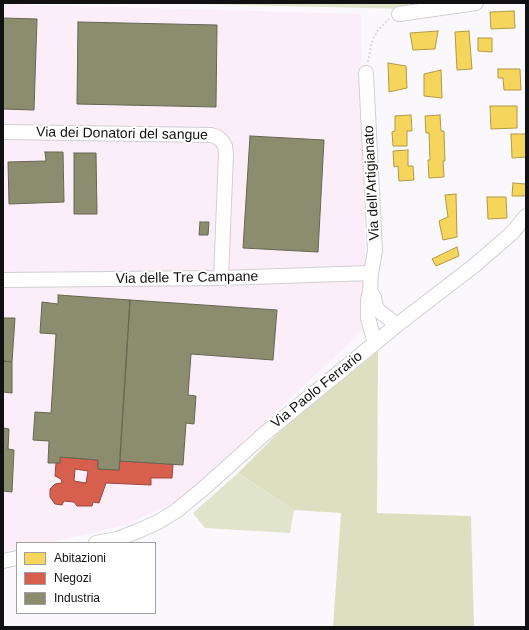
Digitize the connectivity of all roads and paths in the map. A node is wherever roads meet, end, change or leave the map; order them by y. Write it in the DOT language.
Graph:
graph roads {
  1 [pos="476,3"];
  2 [pos="399,14"];
  3 [pos="366,73"];
  4 [pos="3,132"];
  5 [pos="526,216"];
  6 [pos="371,273"];
  7 [pos="221,278"];
  8 [pos="3,280"];
  9 [pos="370,292"];
  10 [pos="397,325"];
  11 [pos="375,343"];
  12 [pos="101,542"];
  13 [pos="16,558"];
  14 [pos="3,561"];
  1 -- 2 [label="street"];
  2 -- 3 [label="path"];
  3 -- 6 [label="street, Via dell'Artigianato"];
  4 -- 7 [label="street, Via dei Donatori del sangue"];
  5 -- 10 [label="street, Via Paolo Ferrario"];
  6 -- 7 [label="street, Via delle Tre Campane"];
  6 -- 9 [label="street, Via dell'Artigianato"];
  7 -- 8 [label="street, Via delle Tre Campane"];
  9 -- 10 [label="street, Via dell'Artigianato"];
  9 -- 11 [label="street, Via dell'Artigianato"];
  10 -- 11 [label="street, Via Paolo Ferrario"];
  11 -- 12 [label="street, Via Paolo Ferrario"];
  13 -- 14 [label="street"];
}
